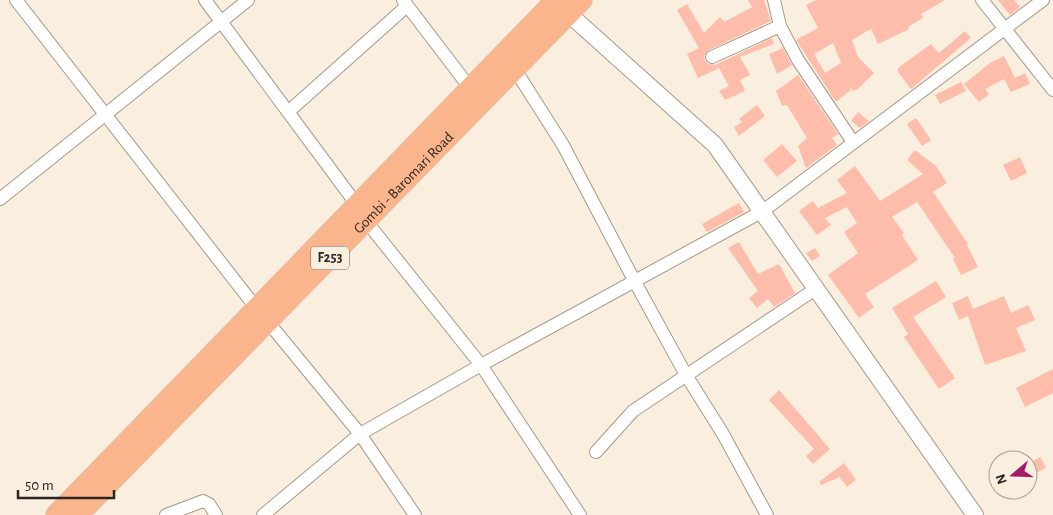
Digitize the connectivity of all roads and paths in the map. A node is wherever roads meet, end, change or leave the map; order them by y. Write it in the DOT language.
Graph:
graph roads {
  1 [pos="16,0"];
  2 [pos="205,0"];
  3 [pos="248,0"];
  4 [pos="774,0"];
  5 [pos="982,0"];
  6 [pos="1043,0"];
  7 [pos="405,3"];
  8 [pos="563,3"];
  9 [pos="221,22"];
  10 [pos="780,26"];
  11 [pos="1006,28"];
  12 [pos="712,57"];
  13 [pos="514,68"];
  14 [pos="470,88"];
  15 [pos="1053,90"];
  16 [pos="288,112"];
  17 [pos="104,115"];
  18 [pos="853,142"];
  19 [pos="0,199"];
  20 [pos="763,211"];
  21 [pos="362,213"];
  22 [pos="635,282"];
  23 [pos="817,288"];
  24 [pos="262,316"];
  25 [pos="480,365"];
  26 [pos="686,375"];
  27 [pos="360,434"];
  28 [pos="596,452"];
  29 [pos="56,515"];
  30 [pos="78,515"];
  31 [pos="166,515"];
  32 [pos="216,515"];
  33 [pos="263,515"];
  34 [pos="415,515"];
  35 [pos="580,515"];
  36 [pos="767,515"];
  37 [pos="975,515"];
  1 -- 17 [label="street"];
  2 -- 9 [label="street"];
  3 -- 9 [label="street"];
  4 -- 10 [label="street"];
  5 -- 11 [label="street"];
  6 -- 11 [label="street"];
  7 -- 14 [label="street"];
  7 -- 16 [label="street"];
  8 -- 13 [label="main road, Gombi - Baromari Road / F253"];
  8 -- 14 [label="main road, Gombi - Baromari Road / F253"];
  8 -- 20 [label="street"];
  9 -- 16 [label="street"];
  9 -- 17 [label="street"];
  10 -- 12 [label="street"];
  10 -- 18 [label="street"];
  11 -- 15 [label="street"];
  11 -- 18 [label="street"];
  13 -- 21 [label="main road, Gombi - Baromari Road / F253"];
  13 -- 22 [label="street"];
  14 -- 21 [label="main road, Gombi - Baromari Road / F253"];
  16 -- 21 [label="street"];
  17 -- 19 [label="street"];
  17 -- 24 [label="street"];
  18 -- 20 [label="street"];
  20 -- 22 [label="street"];
  20 -- 23 [label="street"];
  21 -- 24 [label="main road, Gombi - Baromari Road / F253"];
  21 -- 25 [label="street"];
  22 -- 25 [label="street"];
  22 -- 26 [label="street"];
  23 -- 26 [label="street"];
  23 -- 37 [label="street"];
  24 -- 27 [label="street"];
  24 -- 29 [label="main road, Gombi - Baromari Road / F253"];
  24 -- 30 [label="main road, Gombi - Baromari Road / F253"];
  25 -- 27 [label="street"];
  25 -- 35 [label="street"];
  26 -- 28 [label="street"];
  26 -- 36 [label="street"];
  27 -- 33 [label="street"];
  27 -- 34 [label="street"];
  31 -- 32 [label="street"];
}
